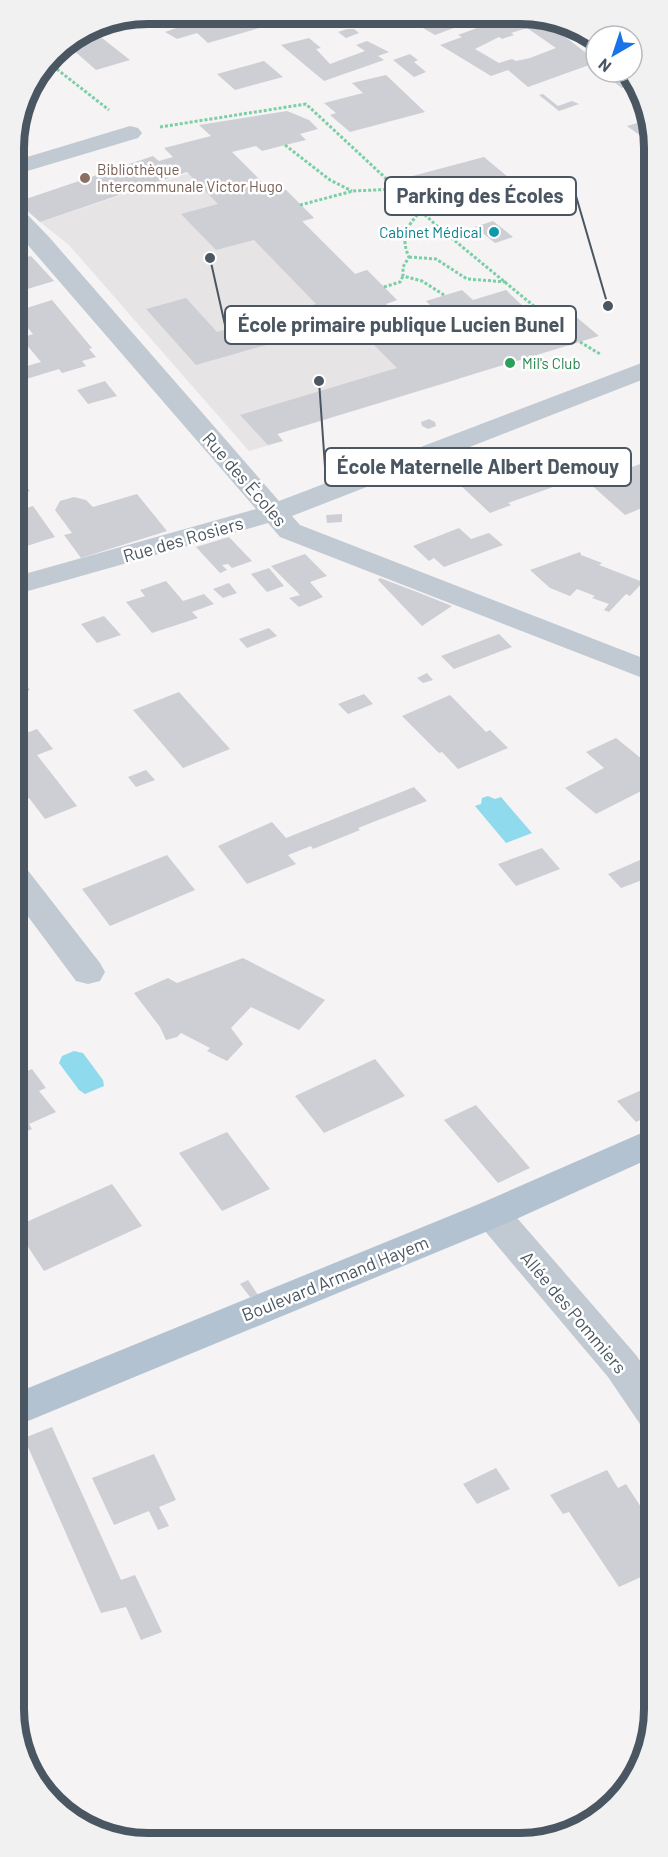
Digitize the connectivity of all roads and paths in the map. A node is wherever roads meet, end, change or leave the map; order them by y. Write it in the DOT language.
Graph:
graph roads {
  1 [pos="55,67"];
  2 [pos="133,132"];
  3 [pos="285,146"];
  4 [pos="24,165"];
  5 [pos="397,189"];
  6 [pos="353,191"];
  7 [pos="300,205"];
  8 [pos="421,212"];
  9 [pos="24,225"];
  10 [pos="409,257"];
  11 [pos="403,276"];
  12 [pos="506,282"];
  13 [pos="384,287"];
  14 [pos="444,296"];
  15 [pos="552,321"];
  16 [pos="644,370"];
  17 [pos="274,513"];
  18 [pos="24,583"];
  19 [pos="644,669"];
  20 [pos="24,888"];
  21 [pos="88,972"];
  22 [pos="644,1146"];
  23 [pos="492,1214"];
  24 [pos="644,1398"];
  25 [pos="24,1407"];
  1 -- 2 [label="path"];
  2 -- 4 [label="street"];
  2 -- 5 [label="path"];
  3 -- 6 [label="path"];
  5 -- 6 [label="path"];
  5 -- 8 [label="path"];
  6 -- 7 [label="path"];
  8 -- 10 [label="path"];
  8 -- 12 [label="path"];
  9 -- 17 [label="street, Rue des Écoles"];
  10 -- 11 [label="path"];
  10 -- 12 [label="path"];
  11 -- 13 [label="path"];
  11 -- 14 [label="path"];
  12 -- 15 [label="path"];
  16 -- 17 [label="street, Rue des Rosiers"];
  17 -- 18 [label="street, Rue des Rosiers"];
  17 -- 19 [label="street, Rue des Écoles"];
  20 -- 21 [label="street"];
  22 -- 23 [label="main road, Boulevard Armand Hayem"];
  23 -- 24 [label="street, Allée des Pommiers"];
  23 -- 25 [label="main road, Boulevard Armand Hayem"];
}
